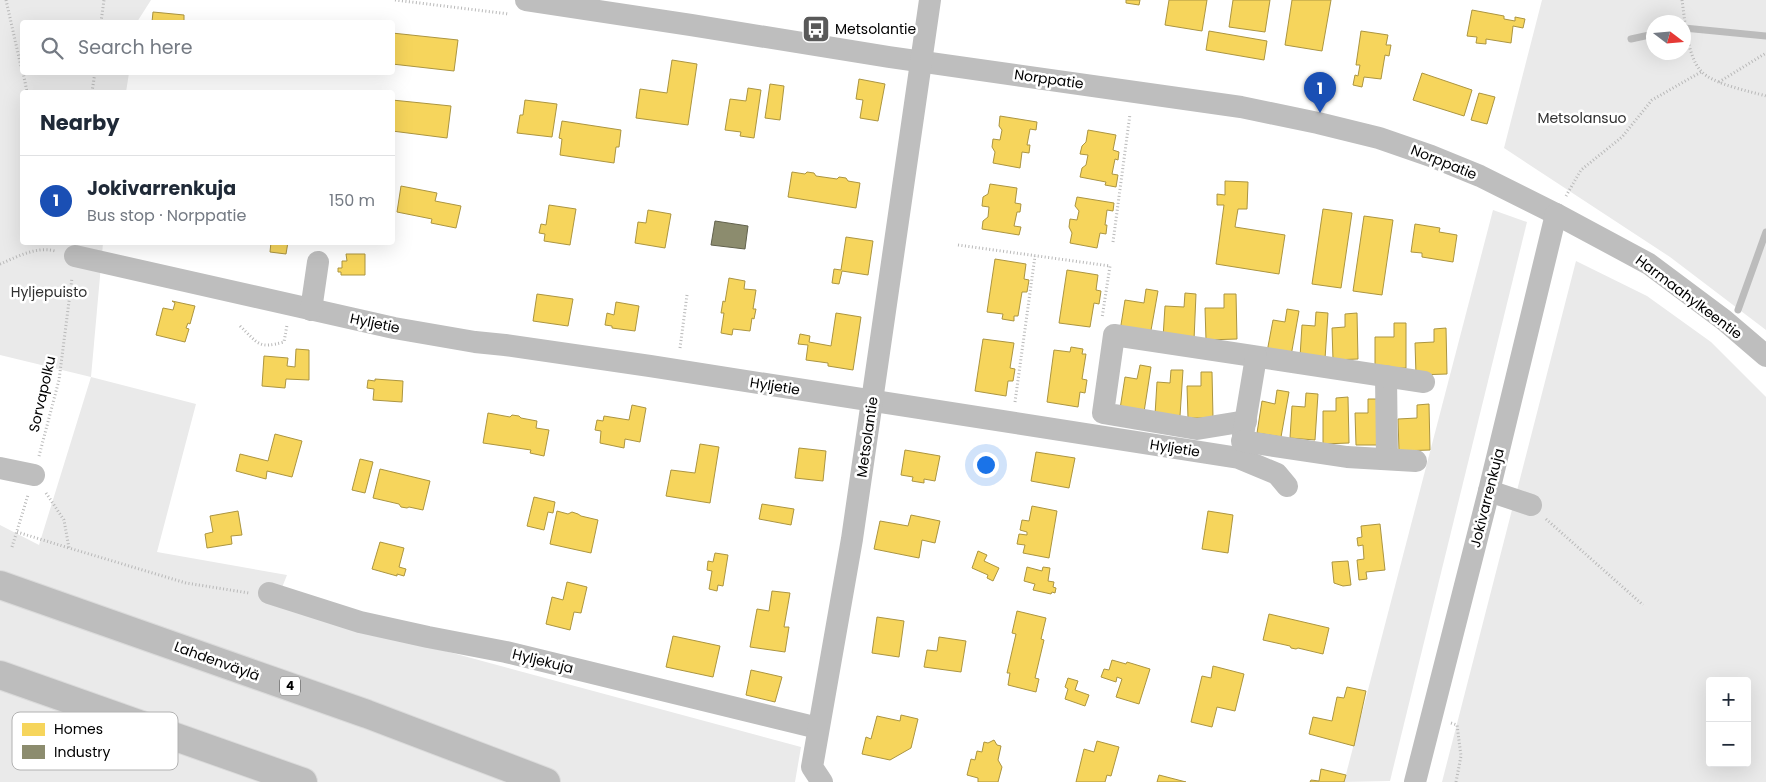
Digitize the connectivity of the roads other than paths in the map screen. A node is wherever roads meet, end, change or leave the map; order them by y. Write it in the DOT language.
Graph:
graph roads {
  1 [pos="526,0"];
  2 [pos="930,0"];
  3 [pos="921,61"];
  4 [pos="1556,214"];
  5 [pos="75,256"];
  6 [pos="318,262"];
  7 [pos="310,310"];
  8 [pos="1766,356"];
  9 [pos="1256,358"];
  10 [pos="1386,376"];
  11 [pos="1424,382"];
  12 [pos="872,402"];
  13 [pos="1242,440"];
  14 [pos="1387,459"];
  15 [pos="1416,461"];
  16 [pos="0,468"];
  17 [pos="34,475"];
  18 [pos="1287,486"];
  19 [pos="1489,491"];
  20 [pos="1531,505"];
  21 [pos="0,573"];
  22 [pos="0,585"];
  23 [pos="269,594"];
  24 [pos="32,595"];
  25 [pos="1,676"];
  26 [pos="104,712"];
  27 [pos="818,728"];
  28 [pos="178,738"];
  29 [pos="303,782"];
  30 [pos="546,782"];
  31 [pos="822,782"];
  32 [pos="1415,782"];
  1 -- 3 [label="street, Norppatie"];
  2 -- 3 [label="street, Metsolantie"];
  3 -- 4 [label="street, Norppatie"];
  3 -- 12 [label="street, Metsolantie"];
  4 -- 8 [label="street, Harmaahylkeentie"];
  4 -- 19 [label="street, Jokivarrenkuja"];
  5 -- 7 [label="street, Hyljetie"];
  6 -- 7 [label="street"];
  7 -- 12 [label="street, Hyljetie"];
  9 -- 10 [label="street"];
  9 -- 13 [label="street"];
  9 -- 13 [label="street"];
  10 -- 11 [label="street"];
  10 -- 14 [label="street"];
  12 -- 13 [label="street, Hyljetie"];
  12 -- 27 [label="street, Metsolantie"];
  13 -- 14 [label="street"];
  13 -- 18 [label="street"];
  14 -- 15 [label="street"];
  16 -- 17 [label="street"];
  19 -- 20 [label="street"];
  19 -- 32 [label="street, Jokivarrenkuja"];
  21 -- 24 [label="highway"];
  22 -- 24 [label="highway, Lahdenväylä / 4"];
  23 -- 27 [label="street, Hyljekuja"];
  24 -- 30 [label="highway, Lahdenväylä / 4"];
  25 -- 26 [label="highway"];
  27 -- 31 [label="street, Metsolantie"];
  28 -- 29 [label="highway"];
}
